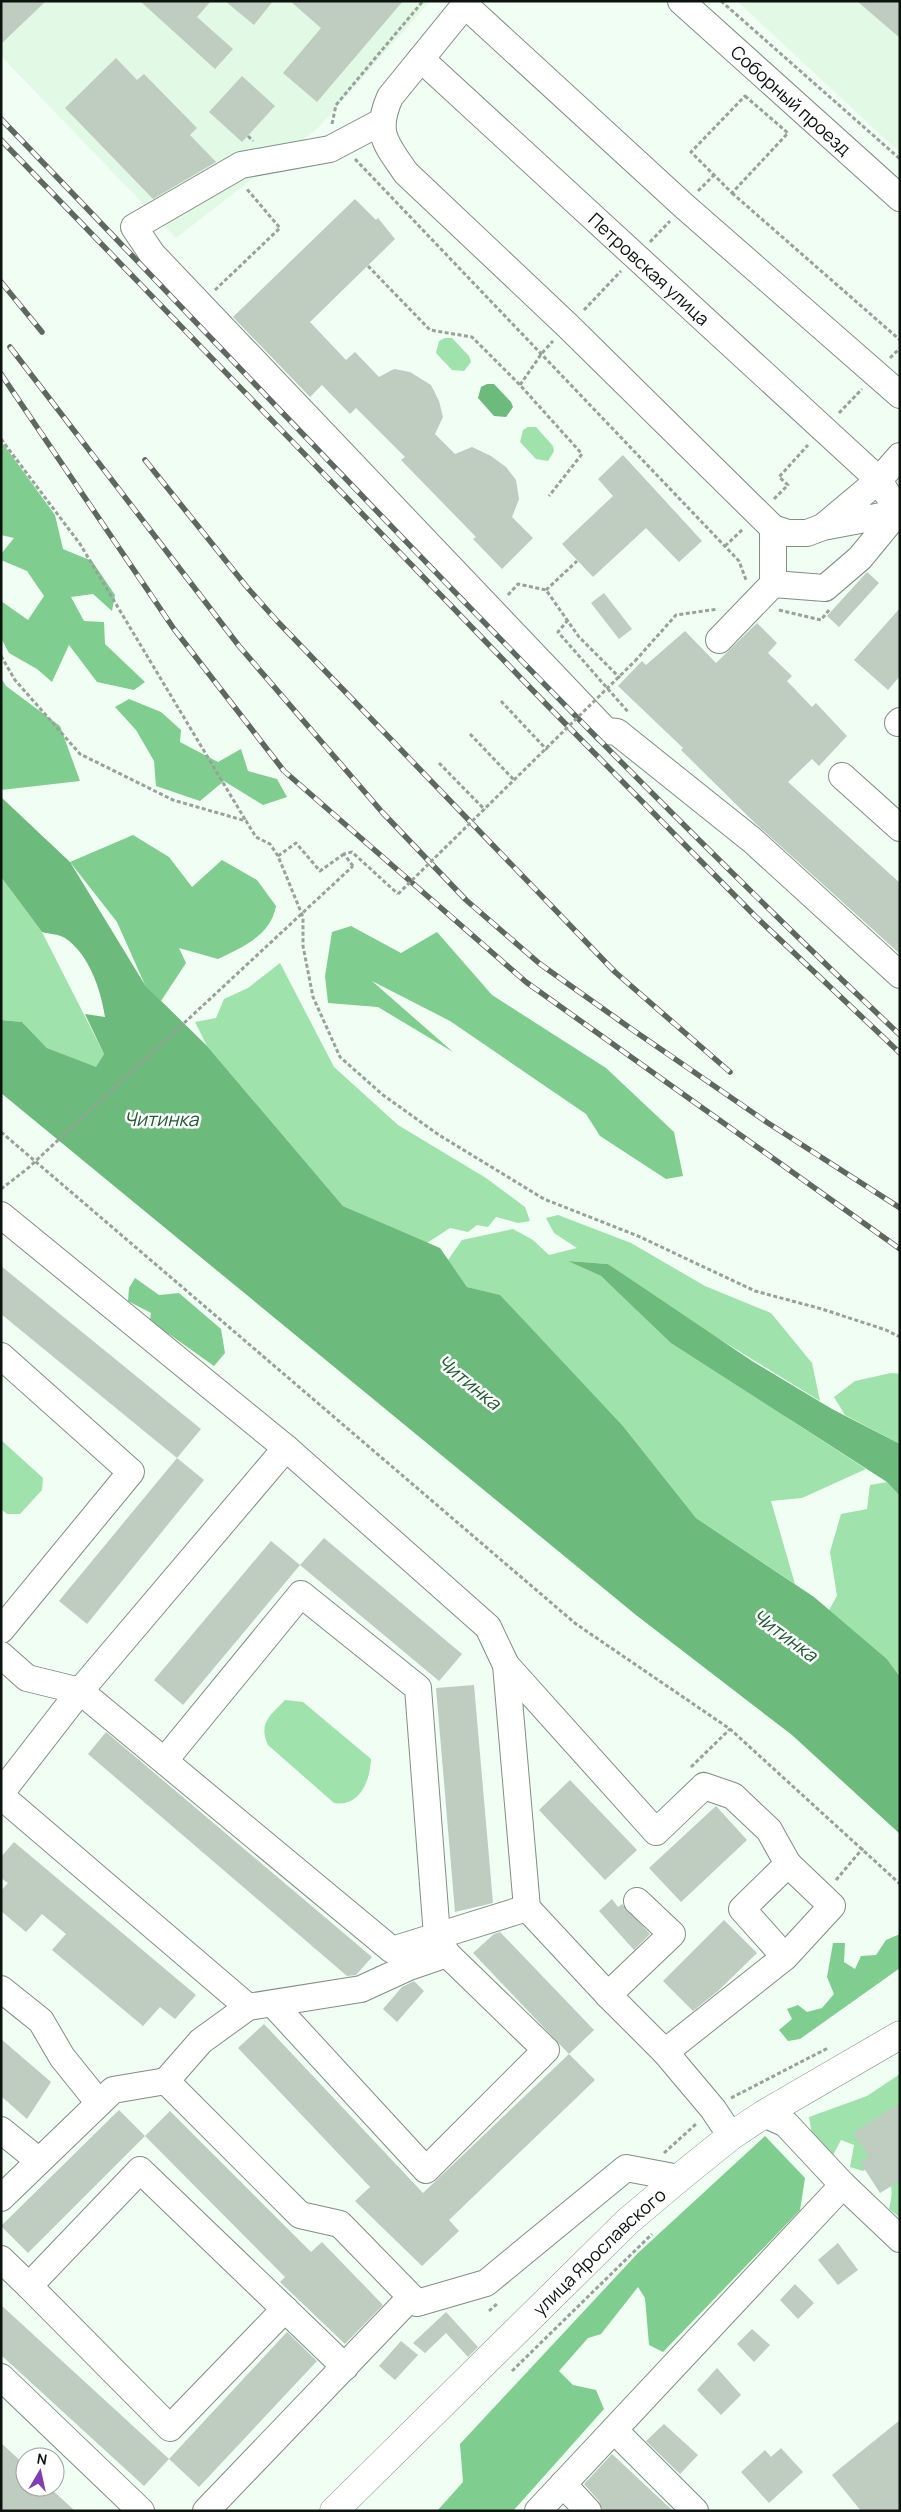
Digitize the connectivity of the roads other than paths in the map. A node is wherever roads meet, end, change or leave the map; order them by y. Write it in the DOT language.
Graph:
graph roads {
  1 [pos="681,1"];
  2 [pos="466,3"];
  3 [pos="421,59"];
  4 [pos="381,122"];
  5 [pos="900,198"];
  6 [pos="900,395"];
  7 [pos="900,456"];
  8 [pos="879,480"];
  9 [pos="898,514"];
  10 [pos="823,527"];
  11 [pos="773,528"];
  12 [pos="773,584"];
  13 [pos="719,640"];
  14 [pos="842,776"];
  15 [pos="900,828"];
  16 [pos="900,975"];
  17 [pos="1,1215"];
  18 [pos="1,1356"];
  19 [pos="286,1448"];
  20 [pos="1,1630"];
  21 [pos="1,1655"];
  22 [pos="506,1665"];
  23 [pos="80,1691"];
  24 [pos="165,1760"];
  25 [pos="10,1764"];
  26 [pos="1,1794"];
  27 [pos="788,1864"];
  28 [pos="636,1901"];
  29 [pos="527,1908"];
  30 [pos="442,1945"];
  31 [pos="785,1957"];
  32 [pos="1,1989"];
  33 [pos="608,1995"];
  34 [pos="273,2004"];
  35 [pos="248,2007"];
  36 [pos="900,2034"];
  37 [pos="664,2052"];
  38 [pos="166,2081"];
  39 [pos="99,2103"];
  40 [pos="764,2114"];
  41 [pos="1,2130"];
  42 [pos="731,2136"];
  43 [pos="39,2161"];
  44 [pos="679,2178"];
  45 [pos="843,2185"];
  46 [pos="1,2198"];
  47 [pos="900,2239"];
  48 [pos="1,2259"];
  49 [pos="29,2286"];
  50 [pos="411,2297"];
  51 [pos="285,2309"];
  52 [pos="345,2367"];
  53 [pos="1,2377"];
  54 [pos="614,2430"];
  55 [pos="563,2484"];
  56 [pos="141,2511"];
  57 [pos="206,2511"];
  58 [pos="334,2511"];
  59 [pos="538,2511"];
  60 [pos="588,2511"];
  61 [pos="696,2511"];
  1 -- 5 [label="street, Соборный проезд"];
  2 -- 3 [label="street"];
  2 -- 6 [label="street"];
  3 -- 4 [label="street"];
  3 -- 8 [label="street, Петровская улица"];
  4 -- 11 [label="street"];
  4 -- 16 [label="street"];
  7 -- 8 [label="street"];
  8 -- 9 [label="street, Петровская улица"];
  8 -- 10 [label="street"];
  9 -- 10 [label="street"];
  9 -- 12 [label="street"];
  10 -- 11 [label="street"];
  11 -- 12 [label="street"];
  12 -- 13 [label="street"];
  14 -- 15 [label="street"];
  17 -- 19 [label="street"];
  18 -- 20 [label="street"];
  19 -- 22 [label="street"];
  19 -- 23 [label="street"];
  21 -- 23 [label="street"];
  22 -- 27 [label="street"];
  22 -- 29 [label="street"];
  23 -- 24 [label="street"];
  23 -- 25 [label="street"];
  24 -- 30 [label="street"];
  24 -- 30 [label="street"];
  25 -- 26 [label="street"];
  26 -- 35 [label="street"];
  27 -- 31 [label="street"];
  27 -- 31 [label="street"];
  28 -- 33 [label="street"];
  29 -- 30 [label="street"];
  29 -- 33 [label="street"];
  30 -- 34 [label="street"];
  30 -- 34 [label="street"];
  31 -- 37 [label="street"];
  32 -- 39 [label="street"];
  33 -- 37 [label="street"];
  34 -- 35 [label="street"];
  35 -- 38 [label="street"];
  36 -- 40 [label="main road, улица Ярославского"];
  37 -- 42 [label="street"];
  38 -- 39 [label="street"];
  38 -- 50 [label="street"];
  39 -- 43 [label="street"];
  40 -- 42 [label="main road, улица Ярославского"];
  40 -- 45 [label="street"];
  41 -- 43 [label="street"];
  42 -- 44 [label="main road, улица Ярославского"];
  43 -- 46 [label="street"];
  44 -- 50 [label="street"];
  44 -- 58 [label="main road, улица Ярославского"];
  45 -- 47 [label="street"];
  45 -- 54 [label="street"];
  48 -- 49 [label="street"];
  49 -- 51 [label="street"];
  49 -- 51 [label="street"];
  50 -- 52 [label="street"];
  51 -- 52 [label="street"];
  52 -- 57 [label="street"];
  53 -- 56 [label="street"];
  54 -- 55 [label="street"];
  54 -- 61 [label="street"];
  55 -- 59 [label="street"];
  55 -- 60 [label="street"];
}
